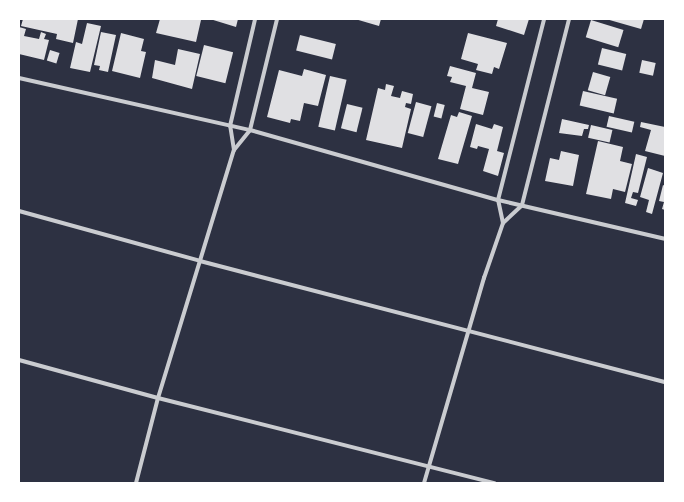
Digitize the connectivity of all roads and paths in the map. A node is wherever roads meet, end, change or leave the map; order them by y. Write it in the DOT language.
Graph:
graph roads {
  1 [pos="255,19"];
  2 [pos="277,19"];
  3 [pos="544,19"];
  4 [pos="569,19"];
  5 [pos="19,78"];
  6 [pos="230,126"];
  7 [pos="250,130"];
  8 [pos="234,150"];
  9 [pos="498,200"];
  10 [pos="522,204"];
  11 [pos="19,211"];
  12 [pos="503,223"];
  13 [pos="665,239"];
  14 [pos="200,261"];
  15 [pos="469,330"];
  16 [pos="19,360"];
  17 [pos="665,382"];
  18 [pos="158,398"];
  19 [pos="429,466"];
  20 [pos="136,483"];
  21 [pos="424,483"];
  22 [pos="494,483"];
  1 -- 6 [label="street"];
  2 -- 7 [label="street"];
  3 -- 9 [label="street"];
  4 -- 10 [label="street"];
  5 -- 6 [label="street"];
  6 -- 7 [label="street"];
  6 -- 8 [label="street"];
  7 -- 8 [label="street"];
  7 -- 9 [label="street"];
  8 -- 14 [label="street"];
  9 -- 10 [label="street"];
  9 -- 12 [label="street"];
  10 -- 12 [label="street"];
  10 -- 13 [label="street"];
  11 -- 14 [label="street"];
  12 -- 15 [label="street"];
  14 -- 15 [label="street"];
  14 -- 18 [label="street"];
  15 -- 17 [label="street"];
  15 -- 19 [label="street"];
  16 -- 18 [label="street"];
  18 -- 19 [label="street"];
  18 -- 20 [label="street"];
  19 -- 21 [label="street"];
  19 -- 22 [label="street"];
}
